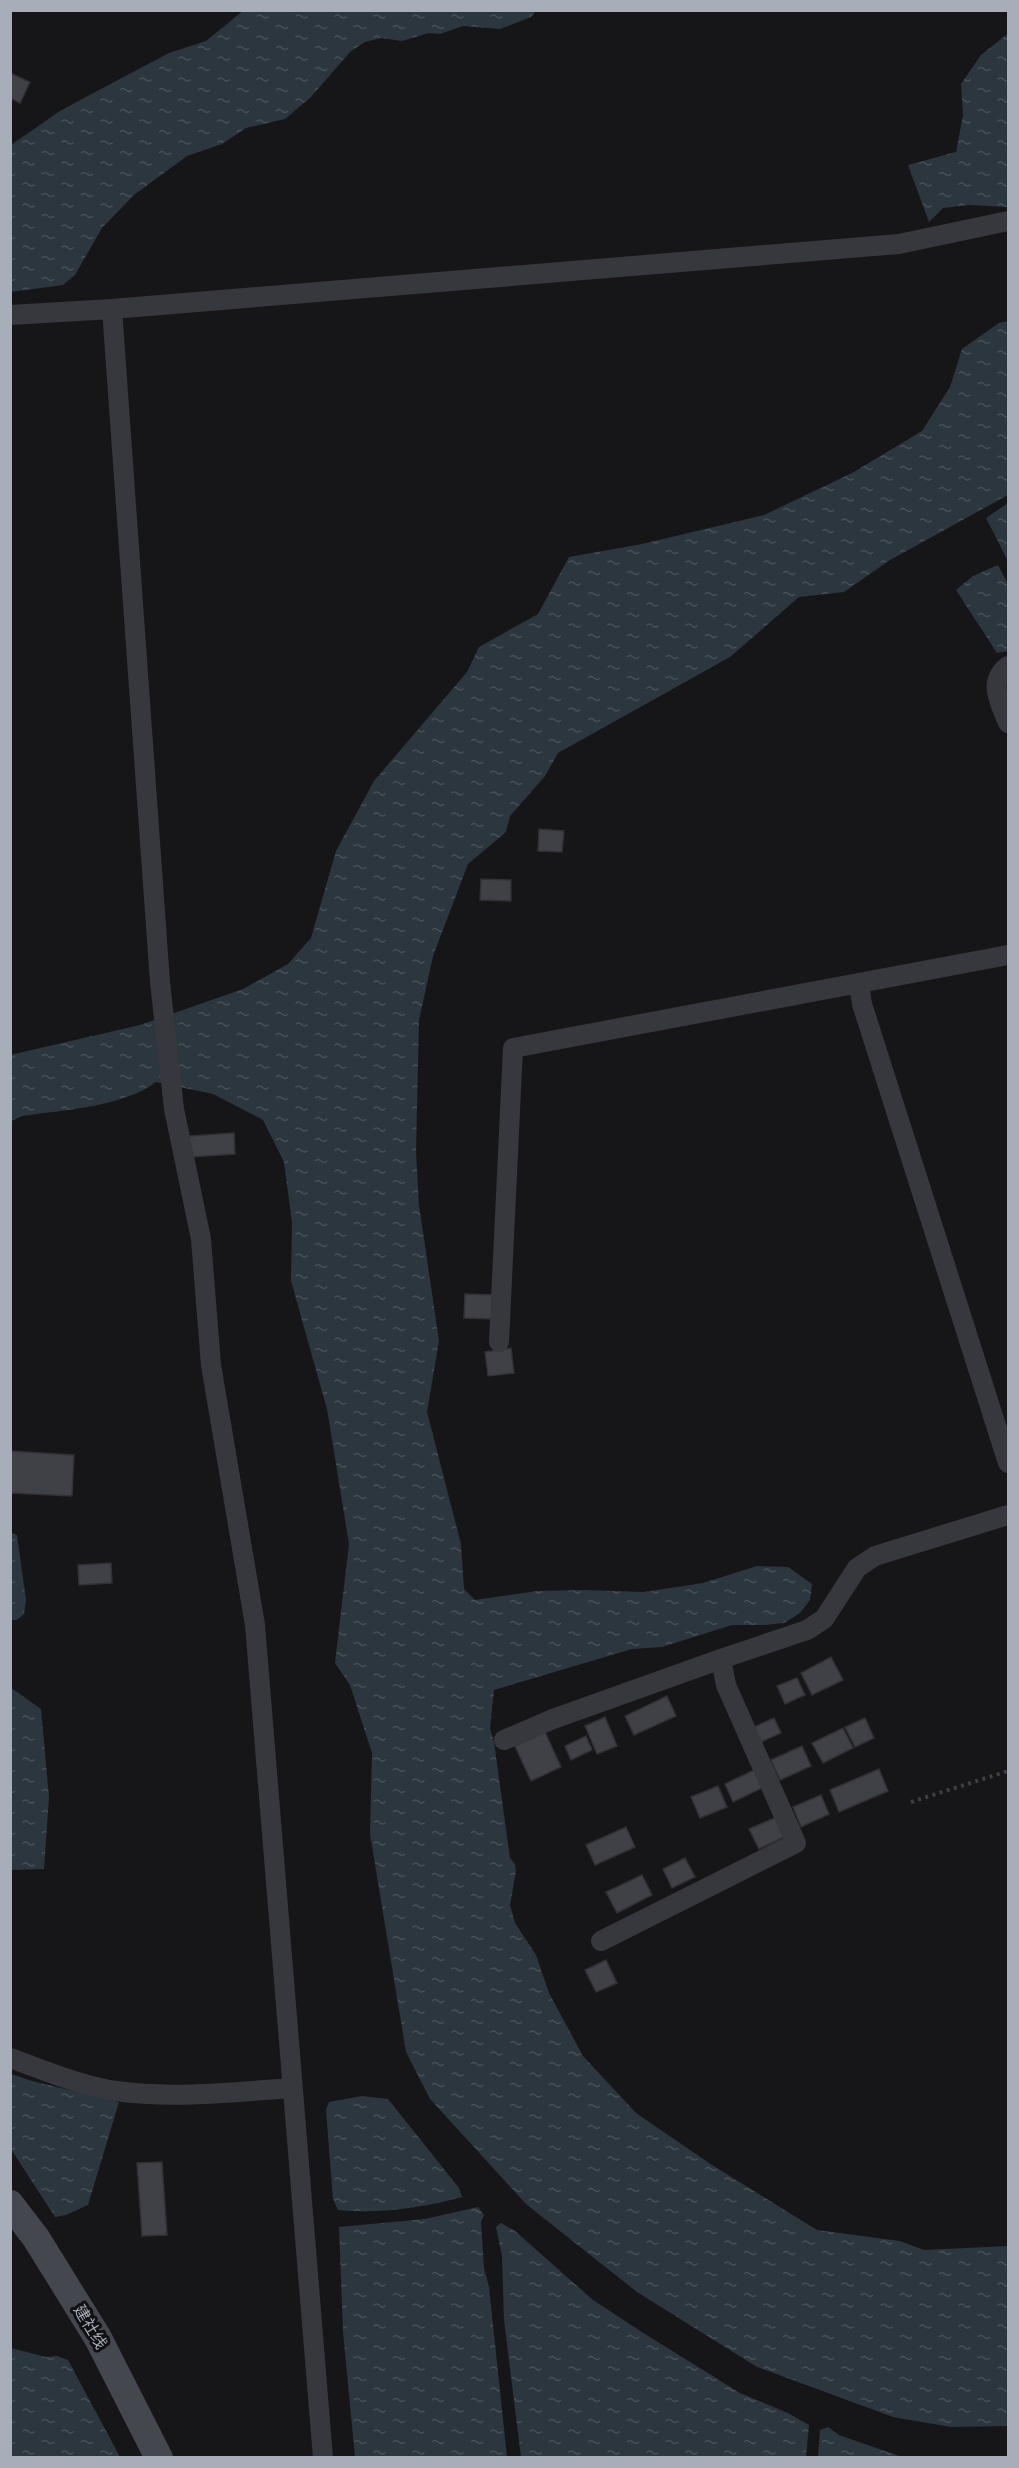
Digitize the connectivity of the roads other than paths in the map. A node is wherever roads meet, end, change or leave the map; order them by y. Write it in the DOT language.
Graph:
graph roads {
  1 [pos="1008,221"];
  2 [pos="112,309"];
  3 [pos="10,315"];
  4 [pos="1008,666"];
  5 [pos="1008,723"];
  6 [pos="1008,955"];
  7 [pos="859,983"];
  8 [pos="499,1342"];
  9 [pos="1008,1463"];
  10 [pos="1008,1515"];
  11 [pos="721,1659"];
  12 [pos="504,1740"];
  13 [pos="601,1941"];
  14 [pos="10,2058"];
  15 [pos="292,2088"];
  16 [pos="10,2204"];
  17 [pos="159,2457"];
  18 [pos="323,2457"];
  1 -- 2 [label="street"];
  2 -- 3 [label="street"];
  2 -- 15 [label="street"];
  4 -- 5 [label="street"];
  6 -- 7 [label="street"];
  7 -- 8 [label="street"];
  7 -- 9 [label="street"];
  10 -- 11 [label="street"];
  11 -- 12 [label="street"];
  11 -- 13 [label="street"];
  14 -- 15 [label="street"];
  15 -- 18 [label="street"];
  16 -- 17 [label="main road, 建社线"];
}
